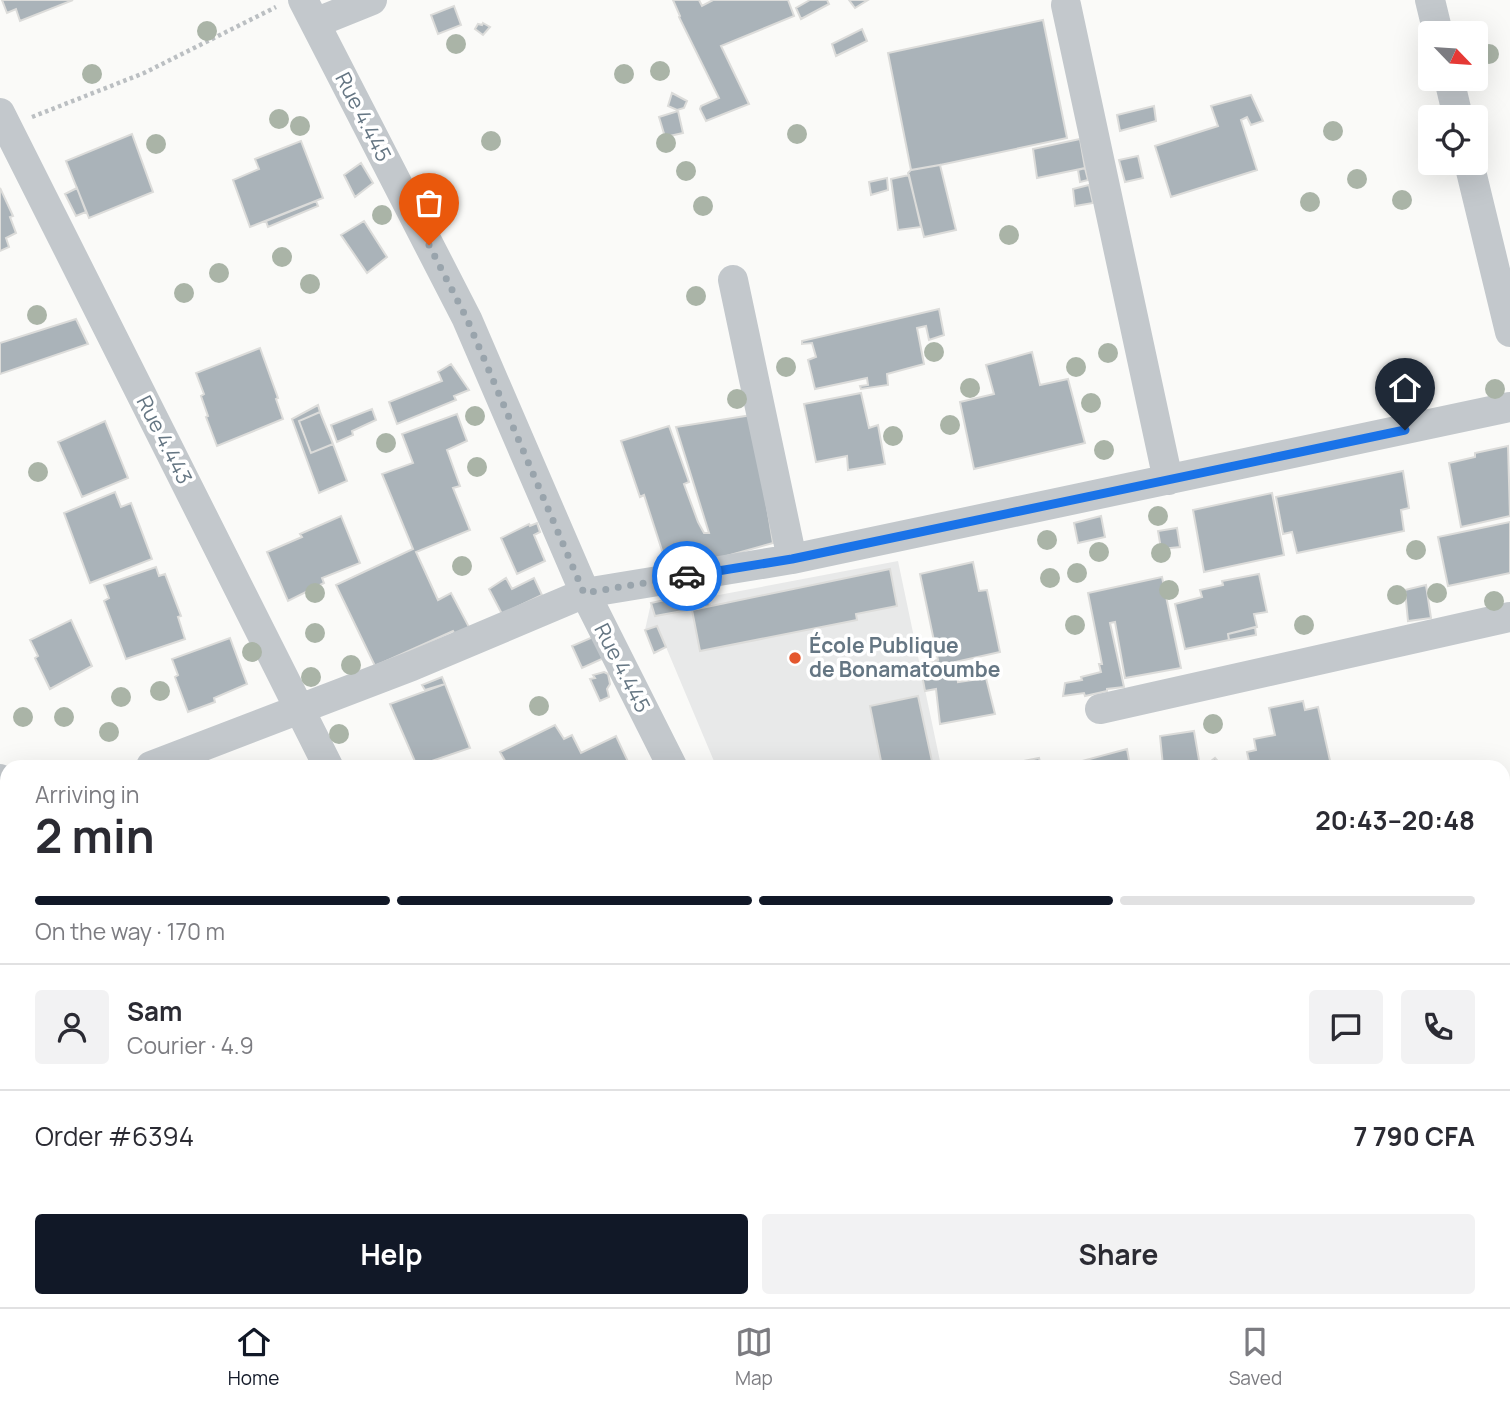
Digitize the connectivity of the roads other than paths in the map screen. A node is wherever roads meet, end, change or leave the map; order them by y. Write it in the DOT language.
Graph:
graph roads {
  1 [pos="372,0"];
  2 [pos="1430,0"];
  3 [pos="1066,5"];
  4 [pos="299,10"];
  5 [pos="1435,21"];
  6 [pos="4,120"];
  7 [pos="1472,175"];
  8 [pos="733,279"];
  9 [pos="1510,332"];
  10 [pos="1510,407"];
  11 [pos="1168,480"];
  12 [pos="792,559"];
  13 [pos="584,593"];
  14 [pos="1510,617"];
  15 [pos="299,709"];
  16 [pos="1100,709"];
  17 [pos="167,760"];
  18 [pos="325,760"];
  19 [pos="670,760"];
  1 -- 4 [label="street"];
  2 -- 5 [label="street"];
  3 -- 11 [label="street"];
  4 -- 13 [label="street, Rue 4.445"];
  6 -- 15 [label="street, Rue 4.443"];
  7 -- 9 [label="street"];
  8 -- 12 [label="street"];
  10 -- 11 [label="street"];
  11 -- 12 [label="street"];
  12 -- 13 [label="street"];
  13 -- 15 [label="street"];
  13 -- 19 [label="street, Rue 4.445"];
  14 -- 16 [label="street"];
  15 -- 17 [label="street"];
  15 -- 18 [label="street, Rue 4.443"];
}
